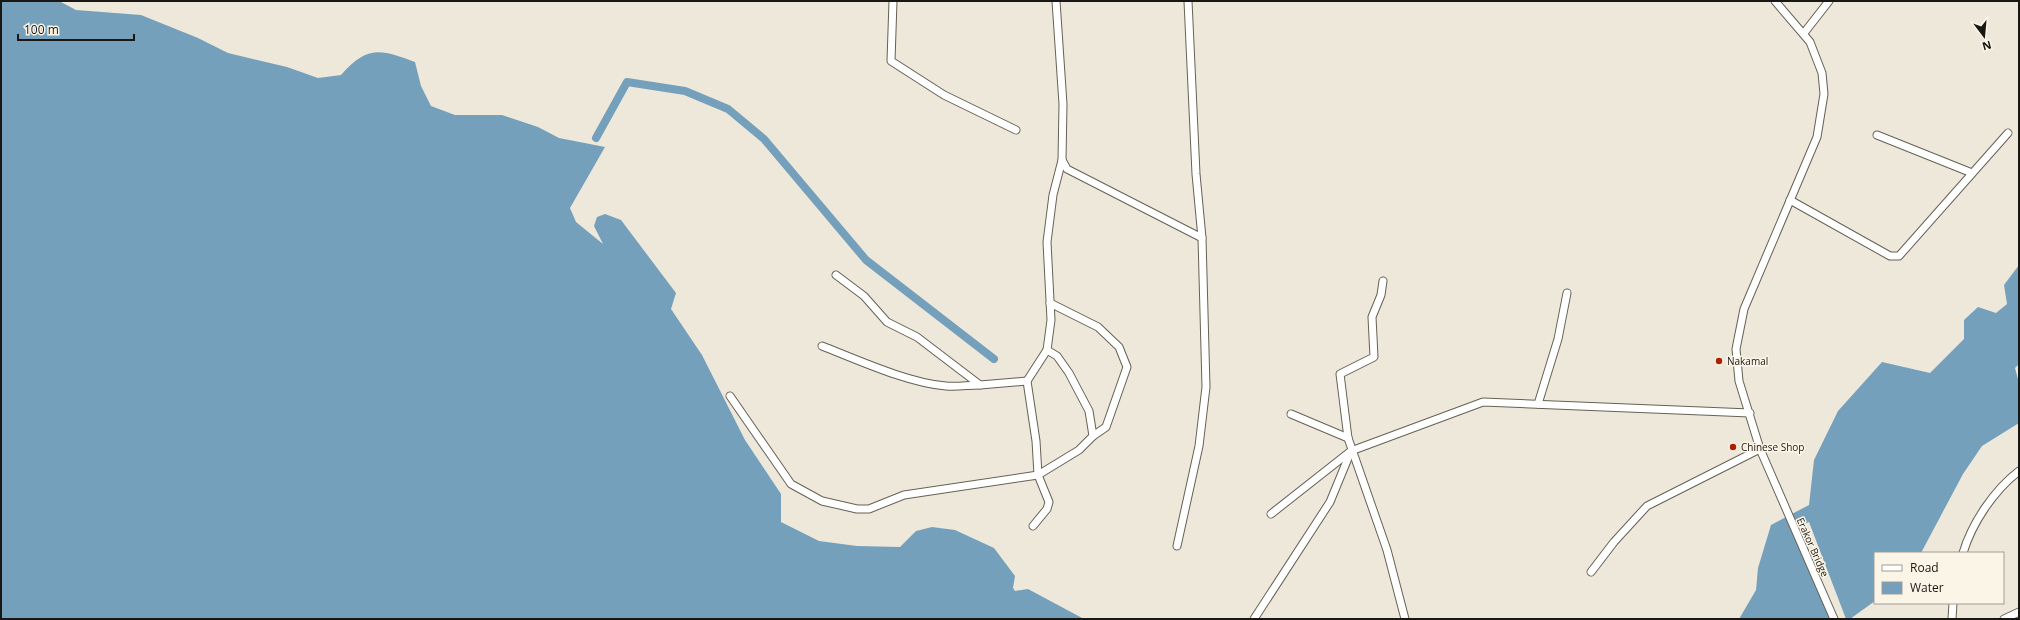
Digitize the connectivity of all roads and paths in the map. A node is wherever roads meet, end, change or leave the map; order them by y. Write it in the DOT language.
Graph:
graph roads {
  1 [pos="893,1"];
  2 [pos="1056,1"];
  3 [pos="1188,1"];
  4 [pos="1776,1"];
  5 [pos="1828,1"];
  6 [pos="1781,5"];
  7 [pos="1804,34"];
  8 [pos="1016,130"];
  9 [pos="2008,133"];
  10 [pos="1877,135"];
  11 [pos="1062,160"];
  12 [pos="1972,173"];
  13 [pos="1790,200"];
  14 [pos="1202,238"];
  15 [pos="836,275"];
  16 [pos="1383,281"];
  17 [pos="1567,293"];
  18 [pos="1050,303"];
  19 [pos="822,346"];
  20 [pos="1047,350"];
  21 [pos="1027,382"];
  22 [pos="980,384"];
  23 [pos="730,396"];
  24 [pos="1538,404"];
  25 [pos="1750,413"];
  26 [pos="1291,414"];
  27 [pos="1093,436"];
  28 [pos="1348,438"];
  29 [pos="1760,449"];
  30 [pos="1352,451"];
  31 [pos="2019,471"];
  32 [pos="1038,475"];
  33 [pos="1271,514"];
  34 [pos="1033,526"];
  35 [pos="1177,546"];
  36 [pos="1963,552"];
  37 [pos="1591,572"];
  38 [pos="1953,604"];
  39 [pos="2019,612"];
  40 [pos="1254,618"];
  41 [pos="1405,619"];
  42 [pos="1834,619"];
  43 [pos="1952,619"];
  44 [pos="2004,619"];
  1 -- 8 [label="street"];
  2 -- 11 [label="street"];
  3 -- 14 [label="street"];
  4 -- 6 [label="street, Erakor Bridge"];
  5 -- 7 [label="street"];
  6 -- 7 [label="street, Erakor Bridge"];
  7 -- 13 [label="street, Erakor Bridge"];
  9 -- 12 [label="street"];
  10 -- 12 [label="street"];
  11 -- 14 [label="street"];
  11 -- 18 [label="street"];
  12 -- 13 [label="street"];
  13 -- 25 [label="street, Erakor Bridge"];
  14 -- 35 [label="street"];
  15 -- 22 [label="street"];
  16 -- 28 [label="street"];
  17 -- 24 [label="street"];
  18 -- 20 [label="street"];
  18 -- 27 [label="street"];
  19 -- 22 [label="street"];
  20 -- 21 [label="street"];
  20 -- 27 [label="street"];
  21 -- 22 [label="street"];
  21 -- 32 [label="street"];
  23 -- 32 [label="street"];
  24 -- 25 [label="street"];
  24 -- 30 [label="street"];
  25 -- 29 [label="street, Erakor Bridge"];
  26 -- 28 [label="street"];
  27 -- 32 [label="street"];
  28 -- 30 [label="street"];
  29 -- 37 [label="street"];
  29 -- 42 [label="street, Erakor Bridge"];
  30 -- 33 [label="street"];
  30 -- 40 [label="street"];
  30 -- 41 [label="street"];
  31 -- 36 [label="street"];
  32 -- 34 [label="street"];
  38 -- 43 [label="street"];
  39 -- 44 [label="street"];
}
